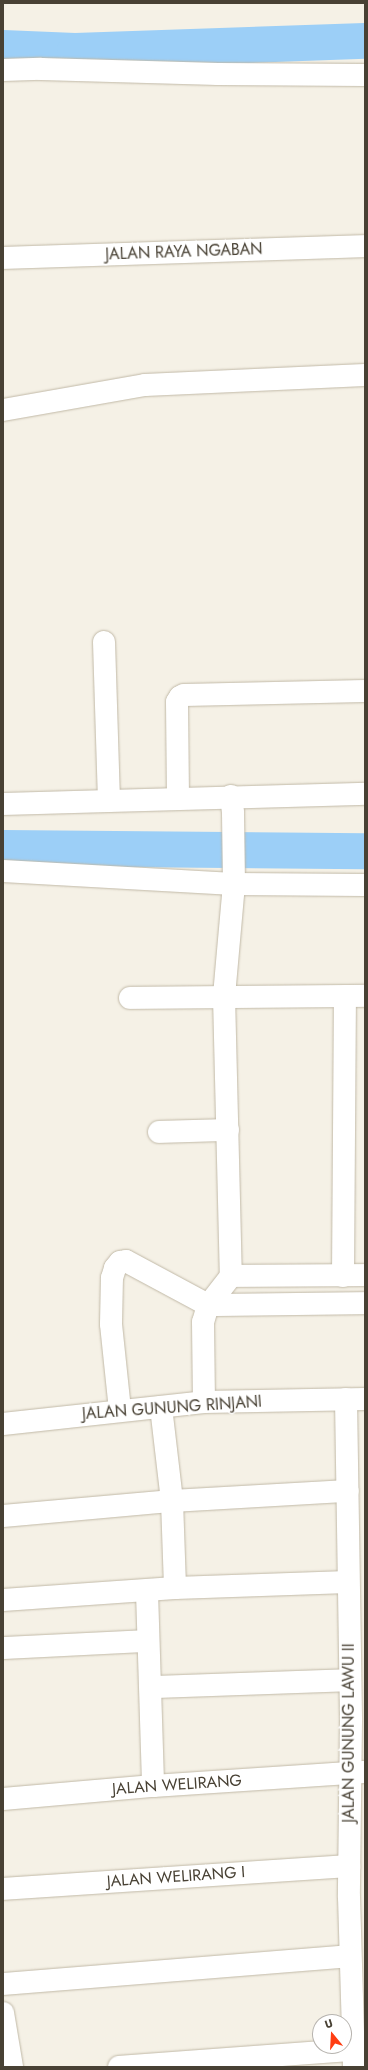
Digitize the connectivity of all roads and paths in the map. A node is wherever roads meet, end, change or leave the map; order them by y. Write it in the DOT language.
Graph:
graph roads {
  1 [pos="3,70"];
  2 [pos="365,75"];
  3 [pos="365,246"];
  4 [pos="3,258"];
  5 [pos="365,376"];
  6 [pos="3,410"];
  7 [pos="104,642"];
  8 [pos="365,691"];
  9 [pos="365,794"];
  10 [pos="178,798"];
  11 [pos="109,801"];
  12 [pos="3,804"];
  13 [pos="232,804"];
  14 [pos="3,871"];
  15 [pos="234,884"];
  16 [pos="365,885"];
  17 [pos="224,996"];
  18 [pos="355,996"];
  19 [pos="130,998"];
  20 [pos="228,1130"];
  21 [pos="159,1132"];
  22 [pos="365,1275"];
  23 [pos="231,1276"];
  24 [pos="342,1276"];
  25 [pos="365,1303"];
  26 [pos="208,1305"];
  27 [pos="355,1399"];
  28 [pos="204,1402"];
  29 [pos="161,1407"];
  30 [pos="120,1410"];
  31 [pos="3,1424"];
  32 [pos="348,1491"];
  33 [pos="172,1501"];
  34 [pos="3,1516"];
  35 [pos="348,1582"];
  36 [pos="175,1588"];
  37 [pos="147,1592"];
  38 [pos="3,1600"];
  39 [pos="148,1641"];
  40 [pos="3,1648"];
  41 [pos="350,1680"];
  42 [pos="152,1687"];
  43 [pos="358,1772"];
  44 [pos="153,1786"];
  45 [pos="3,1799"];
  46 [pos="349,1866"];
  47 [pos="3,1889"];
  48 [pos="350,1956"];
  49 [pos="3,1984"];
  50 [pos="3,2013"];
  51 [pos="353,2059"];
  52 [pos="291,2061"];
  53 [pos="198,2064"];
  54 [pos="12,2067"];
  55 [pos="119,2067"];
  1 -- 2 [label="street"];
  3 -- 4 [label="street, JALAN RAYA NGABAN"];
  5 -- 6 [label="street"];
  7 -- 11 [label="street"];
  8 -- 10 [label="street"];
  9 -- 13 [label="street"];
  10 -- 11 [label="street"];
  10 -- 13 [label="street"];
  11 -- 12 [label="street"];
  13 -- 15 [label="street"];
  14 -- 15 [label="street"];
  15 -- 16 [label="street"];
  15 -- 17 [label="street"];
  17 -- 18 [label="street"];
  17 -- 19 [label="street"];
  17 -- 20 [label="street"];
  18 -- 24 [label="street"];
  20 -- 21 [label="street"];
  20 -- 23 [label="street"];
  22 -- 24 [label="street"];
  23 -- 24 [label="street"];
  23 -- 26 [label="street"];
  25 -- 26 [label="street"];
  26 -- 28 [label="street"];
  26 -- 30 [label="street"];
  27 -- 28 [label="street, JALAN GUNUNG RINJANI"];
  27 -- 32 [label="street, JALAN GUNUNG LAWU II"];
  28 -- 29 [label="street, JALAN GUNUNG RINJANI"];
  29 -- 30 [label="street, JALAN GUNUNG RINJANI"];
  29 -- 33 [label="street"];
  30 -- 31 [label="street, JALAN GUNUNG RINJANI"];
  32 -- 33 [label="street"];
  32 -- 35 [label="street, JALAN GUNUNG LAWU II"];
  33 -- 34 [label="street"];
  33 -- 36 [label="street"];
  35 -- 36 [label="street"];
  35 -- 41 [label="street, JALAN GUNUNG LAWU II"];
  36 -- 37 [label="street"];
  37 -- 38 [label="street"];
  37 -- 39 [label="street"];
  39 -- 40 [label="street"];
  39 -- 42 [label="street"];
  41 -- 42 [label="street"];
  41 -- 43 [label="street, JALAN GUNUNG LAWU II"];
  42 -- 44 [label="street"];
  43 -- 44 [label="street, JALAN WELIRANG"];
  43 -- 46 [label="street, JALAN GUNUNG LAWU II"];
  44 -- 45 [label="street, JALAN WELIRANG"];
  46 -- 47 [label="street, JALAN WELIRANG I"];
  46 -- 48 [label="street, JALAN GUNUNG LAWU II"];
  48 -- 49 [label="street"];
  48 -- 51 [label="street, JALAN GUNUNG LAWU II"];
  50 -- 54 [label="street"];
  51 -- 52 [label="street"];
  52 -- 53 [label="street"];
  53 -- 55 [label="street"];
}
